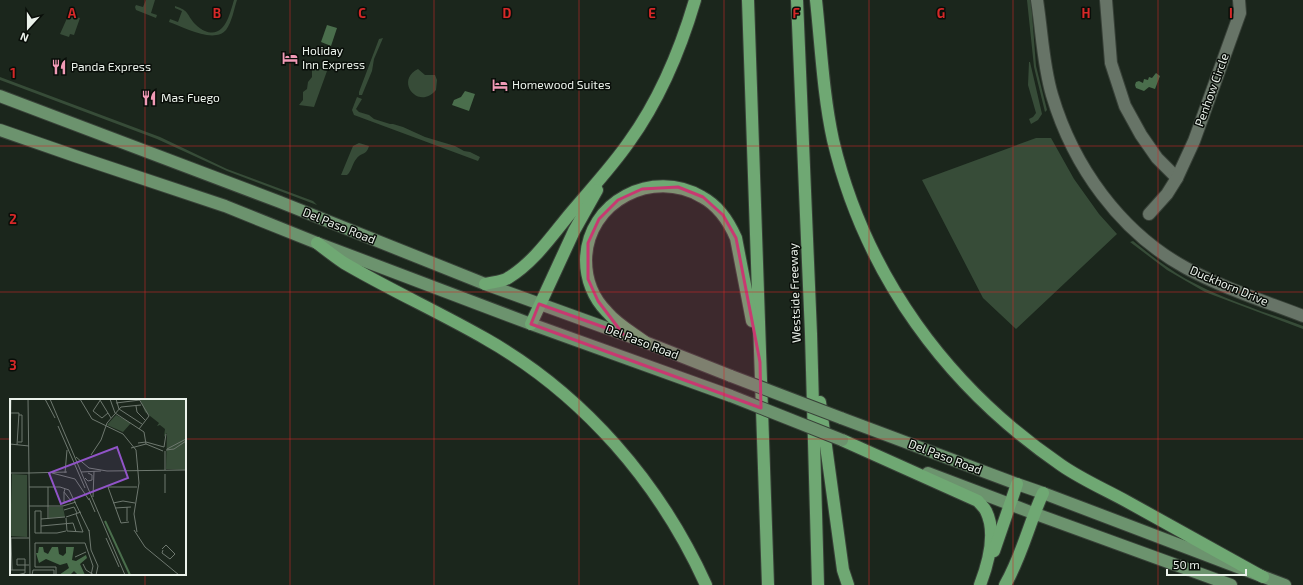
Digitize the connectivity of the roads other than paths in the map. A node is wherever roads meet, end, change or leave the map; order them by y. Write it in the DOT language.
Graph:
graph roads {
  1 [pos="695,0"];
  2 [pos="748,0"];
  3 [pos="797,0"];
  4 [pos="816,0"];
  5 [pos="1037,0"];
  6 [pos="1042,0"];
  7 [pos="1106,0"];
  8 [pos="1239,0"];
  9 [pos="1040,23"];
  10 [pos="0,96"];
  11 [pos="0,130"];
  12 [pos="613,163"];
  13 [pos="1177,178"];
  14 [pos="1149,214"];
  15 [pos="317,244"];
  16 [pos="485,284"];
  17 [pos="539,304"];
  18 [pos="1303,316"];
  19 [pos="531,324"];
  20 [pos="810,334"];
  21 [pos="646,342"];
  22 [pos="760,362"];
  23 [pos="842,440"];
  24 [pos="1017,484"];
  25 [pos="1043,492"];
  26 [pos="1009,504"];
  27 [pos="1033,514"];
  28 [pos="987,565"];
  29 [pos="1263,577"];
  30 [pos="706,585"];
  31 [pos="768,585"];
  32 [pos="818,585"];
  33 [pos="848,585"];
  34 [pos="980,585"];
  35 [pos="1005,585"];
  36 [pos="1231,585"];
  37 [pos="1285,585"];
  1 -- 12 [label="highway"];
  2 -- 22 [label="highway"];
  3 -- 20 [label="highway, Westside Freeway"];
  4 -- 29 [label="highway"];
  5 -- 9 [label="street, Duckhorn Drive"];
  6 -- 9 [label="street"];
  7 -- 13 [label="street"];
  8 -- 13 [label="street, Penhow Circle"];
  9 -- 18 [label="street, Duckhorn Drive"];
  10 -- 16 [label="main road, Del Paso Road"];
  11 -- 15 [label="main road, Del Paso Road"];
  12 -- 16 [label="highway"];
  12 -- 17 [label="highway"];
  13 -- 14 [label="street, Penhow Circle"];
  15 -- 19 [label="main road, Del Paso Road"];
  15 -- 30 [label="highway"];
  16 -- 17 [label="main road, Del Paso Road"];
  17 -- 19 [label="highway"];
  17 -- 21 [label="main road, Del Paso Road"];
  19 -- 23 [label="main road, Del Paso Road, bridge"];
  20 -- 32 [label="highway, Westside Freeway"];
  20 -- 33 [label="highway"];
  21 -- 22 [label="highway"];
  21 -- 24 [label="main road, Del Paso Road, bridge"];
  22 -- 31 [label="highway"];
  23 -- 26 [label="main road, Del Paso Road"];
  23 -- 28 [label="highway"];
  24 -- 25 [label="main road, Del Paso Road"];
  24 -- 26 [label="highway"];
  25 -- 27 [label="highway"];
  25 -- 29 [label="main road, Del Paso Road"];
  26 -- 27 [label="main road, Del Paso Road"];
  26 -- 28 [label="highway"];
  27 -- 35 [label="highway"];
  27 -- 36 [label="main road, Del Paso Road"];
  28 -- 34 [label="highway"];
  29 -- 37 [label="main road, Del Paso Road"];
}
